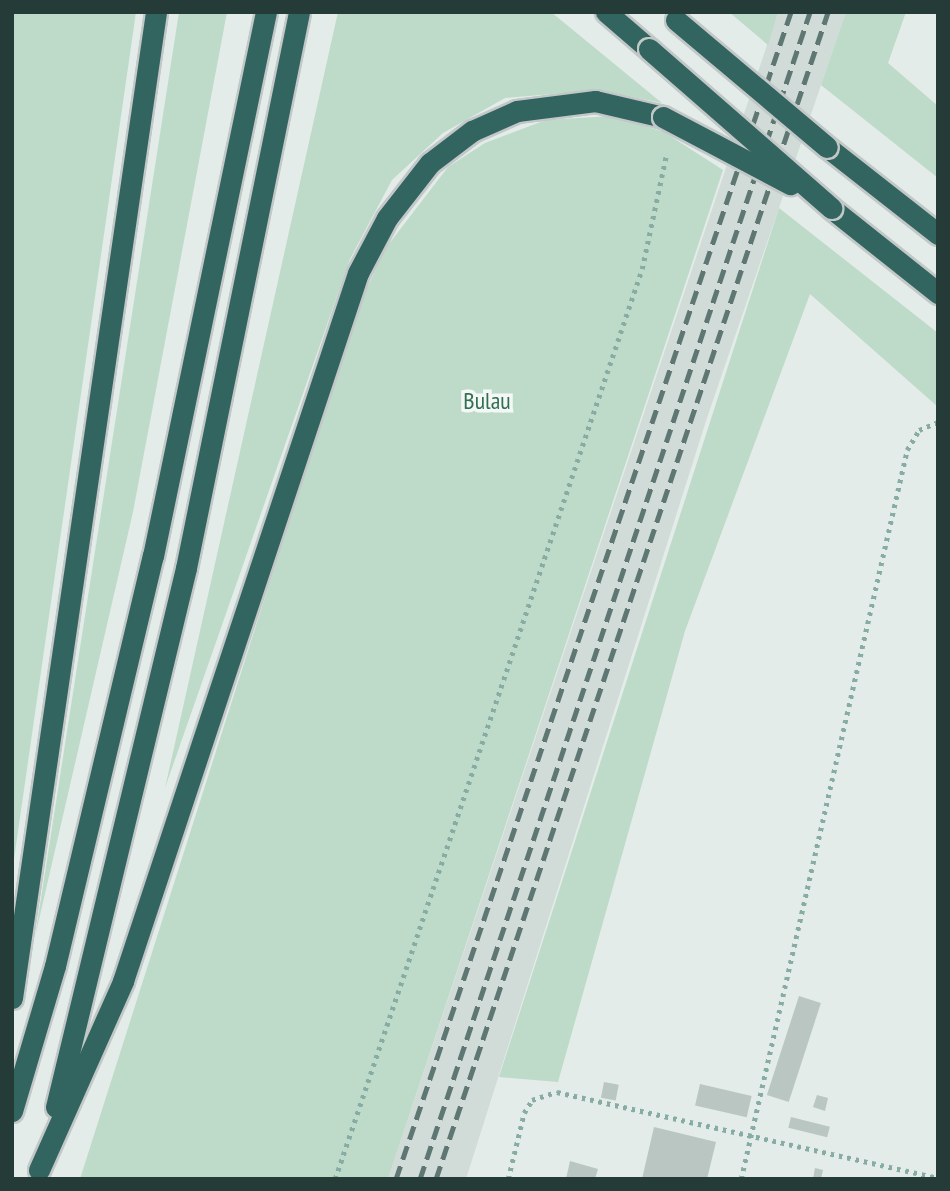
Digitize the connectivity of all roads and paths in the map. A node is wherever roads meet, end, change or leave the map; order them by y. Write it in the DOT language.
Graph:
graph roads {
  1 [pos="156,12"];
  2 [pos="266,12"];
  3 [pos="299,12"];
  4 [pos="606,12"];
  5 [pos="671,16"];
  6 [pos="666,156"];
  7 [pos="831,208"];
  8 [pos="938,234"];
  9 [pos="938,293"];
  10 [pos="938,422"];
  11 [pos="12,998"];
  12 [pos="12,1111"];
  13 [pos="751,1137"];
  14 [pos="38,1174"];
  15 [pos="938,1178"];
  16 [pos="335,1179"];
  17 [pos="508,1179"];
  18 [pos="741,1179"];
  1 -- 11 [label="highway"];
  2 -- 12 [label="highway"];
  3 -- 14 [label="highway"];
  4 -- 7 [label="highway, bridge"];
  5 -- 8 [label="highway, bridge"];
  6 -- 16 [label="path"];
  7 -- 9 [label="highway"];
  7 -- 14 [label="highway, bridge"];
  10 -- 13 [label="path"];
  13 -- 15 [label="path"];
  13 -- 17 [label="path"];
  13 -- 18 [label="path"];
}
